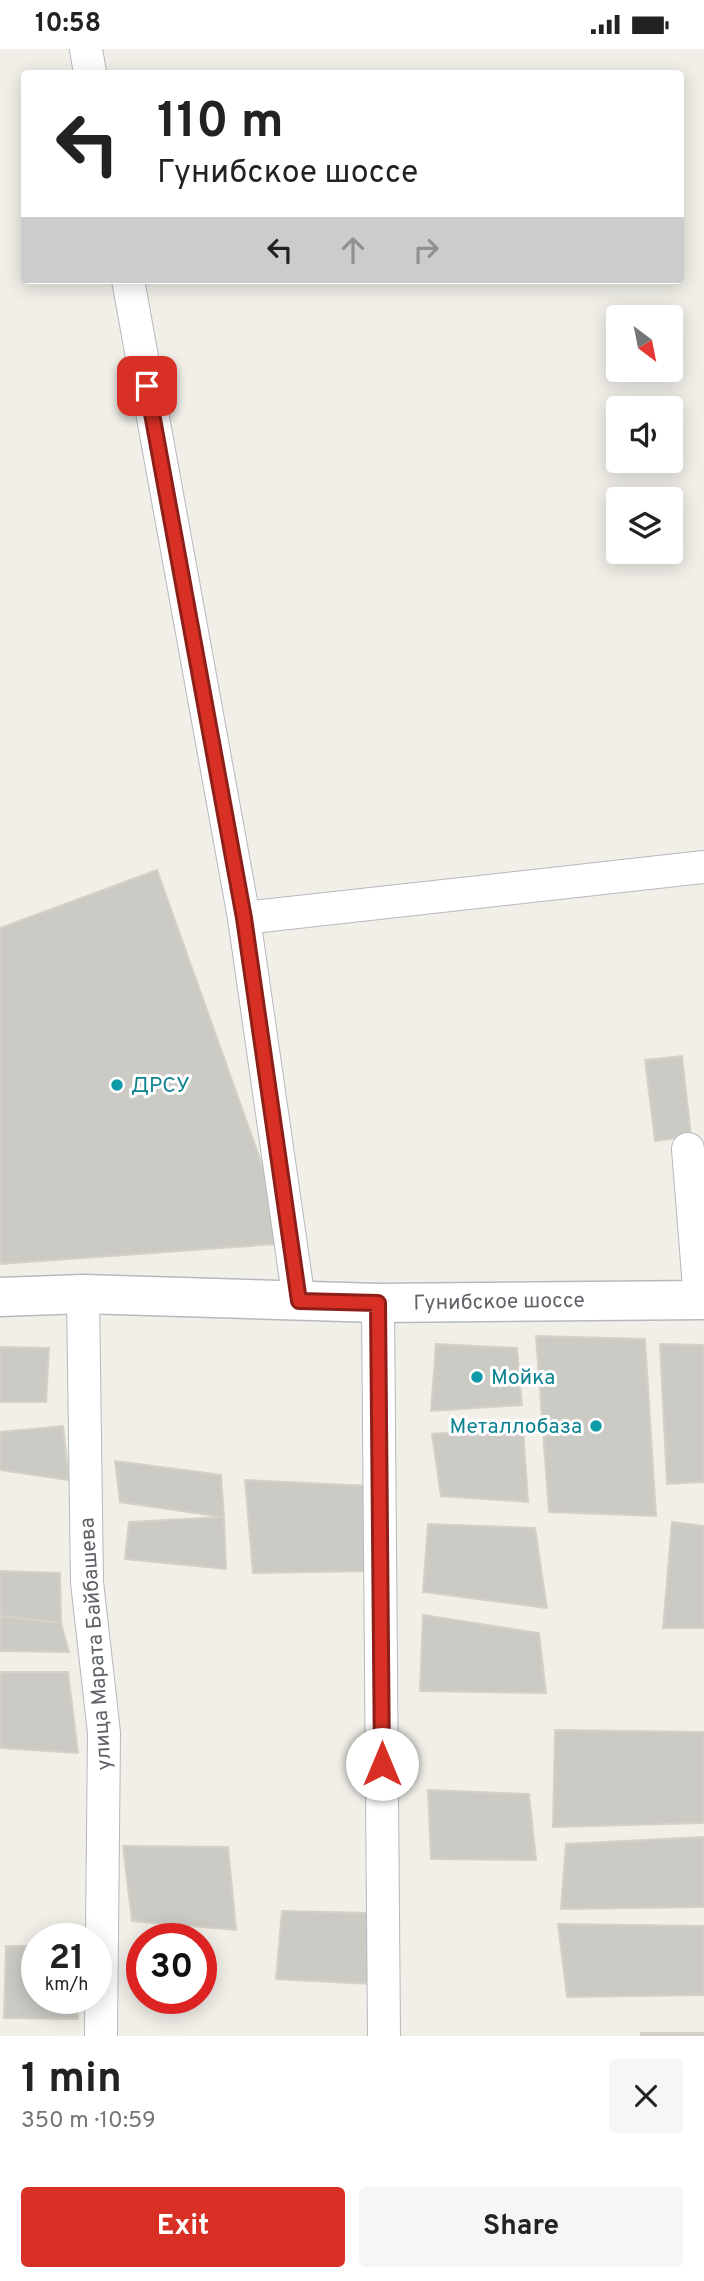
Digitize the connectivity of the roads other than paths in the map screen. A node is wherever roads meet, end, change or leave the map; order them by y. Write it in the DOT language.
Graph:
graph roads {
  1 [pos="86,49"];
  2 [pos="90,70"];
  3 [pos="129,284"];
  4 [pos="704,867"];
  5 [pos="244,918"];
  6 [pos="688,1149"];
  7 [pos="83,1294"];
  8 [pos="0,1297"];
  9 [pos="702,1300"];
  10 [pos="299,1301"];
  11 [pos="378,1303"];
  12 [pos="100,2036"];
  13 [pos="384,2036"];
  1 -- 2 [label="street"];
  3 -- 5 [label="street"];
  4 -- 5 [label="street"];
  5 -- 10 [label="street"];
  6 -- 9 [label="street"];
  7 -- 8 [label="main road, Гунибское шоссе"];
  7 -- 10 [label="main road, Гунибское шоссе"];
  7 -- 12 [label="street, улица Марата Байбашева"];
  9 -- 11 [label="main road, Гунибское шоссе"];
  10 -- 11 [label="main road, Гунибское шоссе"];
  11 -- 13 [label="street"];
}
